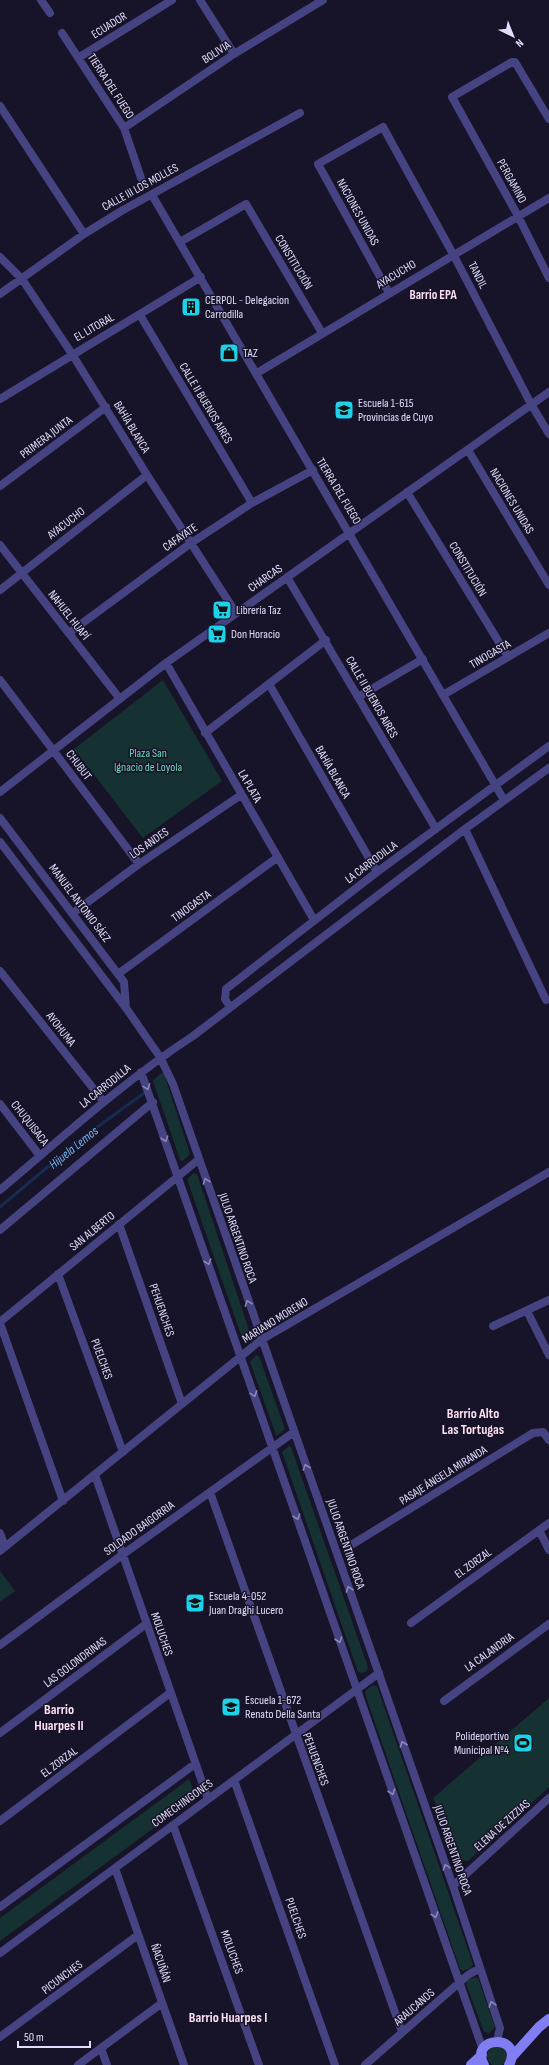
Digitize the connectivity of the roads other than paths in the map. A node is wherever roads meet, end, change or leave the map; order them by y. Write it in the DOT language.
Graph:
graph roads {
  1 [pos="41,0"];
  2 [pos="172,0"];
  3 [pos="200,0"];
  4 [pos="319,1"];
  5 [pos="50,13"];
  6 [pos="62,33"];
  7 [pos="234,54"];
  8 [pos="78,58"];
  9 [pos="0,106"];
  10 [pos="300,113"];
  11 [pos="549,119"];
  12 [pos="124,128"];
  13 [pos="318,164"];
  14 [pos="141,178"];
  15 [pos="152,195"];
  16 [pos="549,198"];
  17 [pos="518,216"];
  18 [pos="84,234"];
  19 [pos="180,242"];
  20 [pos="453,254"];
  21 [pos="0,257"];
  22 [pos="201,277"];
  23 [pos="549,278"];
  24 [pos="22,279"];
  25 [pos="389,293"];
  26 [pos="0,294"];
  27 [pos="140,315"];
  28 [pos="322,333"];
  29 [pos="72,354"];
  30 [pos="256,373"];
  31 [pos="549,392"];
  32 [pos="0,399"];
  33 [pos="531,404"];
  34 [pos="106,407"];
  35 [pos="549,434"];
  36 [pos="468,450"];
  37 [pos="313,470"];
  38 [pos="147,475"];
  39 [pos="0,486"];
  40 [pos="407,492"];
  41 [pos="252,503"];
  42 [pos="350,533"];
  43 [pos="191,543"];
  44 [pos="0,545"];
  45 [pos="22,574"];
  46 [pos="287,577"];
  47 [pos="549,585"];
  48 [pos="0,590"];
  49 [pos="236,613"];
  50 [pos="69,633"];
  51 [pos="549,634"];
  52 [pos="326,640"];
  53 [pos="508,657"];
  54 [pos="422,659"];
  55 [pos="166,663"];
  56 [pos="0,680"];
  57 [pos="268,684"];
  58 [pos="443,695"];
  59 [pos="358,697"];
  60 [pos="120,699"];
  61 [pos="205,733"];
  62 [pos="549,746"];
  63 [pos="54,750"];
  64 [pos="549,768"];
  65 [pos="495,785"];
  66 [pos="0,792"];
  67 [pos="241,795"];
  68 [pos="504,800"];
  69 [pos="0,818"];
  70 [pos="436,828"];
  71 [pos="465,829"];
  72 [pos="0,842"];
  73 [pos="278,857"];
  74 [pos="139,864"];
  75 [pos="377,872"];
  76 [pos="73,913"];
  77 [pos="314,920"];
  78 [pos="0,971"];
  79 [pos="118,974"];
  80 [pos="546,1000"];
  81 [pos="230,1007"];
  82 [pos="126,1008"];
  83 [pos="160,1057"];
  84 [pos="141,1072"];
  85 [pos="104,1102"];
  86 [pos="153,1102"];
  87 [pos="0,1104"];
  88 [pos="40,1156"];
  89 [pos="198,1160"];
  90 [pos="549,1172"];
  91 [pos="178,1176"];
  92 [pos="0,1190"];
  93 [pos="119,1224"];
  94 [pos="0,1230"];
  95 [pos="58,1274"];
  96 [pos="549,1300"];
  97 [pos="527,1311"];
  98 [pos="0,1322"];
  99 [pos="492,1326"];
  100 [pos="261,1340"];
  101 [pos="549,1355"];
  102 [pos="241,1357"];
  103 [pos="182,1404"];
  104 [pos="294,1432"];
  105 [pos="549,1440"];
  106 [pos="273,1446"];
  107 [pos="123,1452"];
  108 [pos="95,1475"];
  109 [pos="210,1492"];
  110 [pos="63,1500"];
  111 [pos="549,1523"];
  112 [pos="539,1530"];
  113 [pos="0,1533"];
  114 [pos="348,1547"];
  115 [pos="2,1549"];
  116 [pos="549,1550"];
  117 [pos="122,1555"];
  118 [pos="411,1623"];
  119 [pos="146,1624"];
  120 [pos="549,1624"];
  121 [pos="0,1646"];
  122 [pos="379,1673"];
  123 [pos="356,1689"];
  124 [pos="170,1693"];
  125 [pos="444,1700"];
  126 [pos="0,1733"];
  127 [pos="295,1735"];
  128 [pos="195,1764"];
  129 [pos="234,1780"];
  130 [pos="549,1798"];
  131 [pos="208,1799"];
  132 [pos="0,1821"];
  133 [pos="173,1825"];
  134 [pos="115,1868"];
  135 [pos="453,1886"];
  136 [pos="0,1907"];
  137 [pos="138,1935"];
  138 [pos="0,1953"];
  139 [pos="480,1968"];
  140 [pos="458,1984"];
  141 [pos="162,2003"];
  142 [pos="549,2018"];
  143 [pos="539,2027"];
  144 [pos="402,2032"];
  145 [pos="0,2038"];
  146 [pos="497,2041"];
  147 [pos="508,2046"];
  148 [pos="101,2048"];
  149 [pos="483,2057"];
  150 [pos="511,2062"];
  151 [pos="78,2065"];
  152 [pos="107,2065"];
  153 [pos="184,2065"];
  154 [pos="259,2065"];
  155 [pos="335,2065"];
  156 [pos="365,2065"];
  157 [pos="471,2065"];
  1 -- 5 [label="street"];
  2 -- 8 [label="street, ECUADOR"];
  3 -- 7 [label="street"];
  4 -- 7 [label="street, BOLIVIA"];
  6 -- 8 [label="street, TIERRA DEL FUEGO"];
  7 -- 12 [label="street, BOLIVIA"];
  8 -- 12 [label="street, TIERRA DEL FUEGO"];
  9 -- 18 [label="street"];
  10 -- 15 [label="street, CALLE III LOS MOLLES"];
  11 -- 17 [label="street, PERGAMINO"];
  12 -- 14 [label="street, TIERRA DEL FUEGO"];
  13 -- 20 [label="street, TANDIL"];
  13 -- 25 [label="street, NACIONES UNIDAS"];
  15 -- 18 [label="street, CALLE III LOS MOLLES"];
  15 -- 19 [label="street, TIERRA DEL FUEGO"];
  16 -- 17 [label="street, AYACUCHO"];
  17 -- 20 [label="street, AYACUCHO"];
  17 -- 23 [label="street, PERGAMINO"];
  18 -- 24 [label="street, CALLE III LOS MOLLES"];
  19 -- 22 [label="street, TIERRA DEL FUEGO"];
  19 -- 28 [label="street, CONSTITUCIÓN"];
  20 -- 25 [label="street, AYACUCHO"];
  20 -- 33 [label="street, TANDIL"];
  21 -- 24 [label="street, BAHÍA BLANCA"];
  22 -- 27 [label="street, EL LITORAL"];
  22 -- 30 [label="street, TIERRA DEL FUEGO"];
  24 -- 26 [label="street, CALLE III LOS MOLLES"];
  24 -- 29 [label="street, BAHÍA BLANCA"];
  25 -- 28 [label="street, AYACUCHO"];
  27 -- 29 [label="street, EL LITORAL"];
  27 -- 41 [label="street, CALLE II BUENOS AIRES"];
  28 -- 30 [label="street, AYACUCHO"];
  29 -- 32 [label="street, EL LITORAL"];
  29 -- 34 [label="street, BAHÍA BLANCA"];
  30 -- 37 [label="street, TIERRA DEL FUEGO"];
  31 -- 33 [label="street, CHARCAS"];
  33 -- 35 [label="street, TANDIL"];
  33 -- 36 [label="street, CHARCAS"];
  34 -- 38 [label="street, BAHÍA BLANCA"];
  34 -- 39 [label="street, PRIMERA JUNTA"];
  36 -- 40 [label="street, CHARCAS"];
  36 -- 47 [label="street, NACIONES UNIDAS"];
  37 -- 41 [label="street, CAFAYATE"];
  37 -- 42 [label="street, TIERRA DEL FUEGO"];
  38 -- 43 [label="street, BAHÍA BLANCA"];
  38 -- 45 [label="street, AYACUCHO"];
  40 -- 42 [label="street, CHARCAS"];
  40 -- 53 [label="street, CONSTITUCIÓN"];
  41 -- 43 [label="street, CAFAYATE"];
  42 -- 46 [label="street, CHARCAS"];
  42 -- 54 [label="street, TIERRA DEL FUEGO"];
  43 -- 49 [label="street, BAHÍA BLANCA"];
  43 -- 50 [label="street, CAFAYATE"];
  44 -- 45 [label="street, NAHUEL HUAPÍ"];
  45 -- 48 [label="street, AYACUCHO"];
  45 -- 50 [label="street, NAHUEL HUAPÍ"];
  46 -- 49 [label="street, CHARCAS"];
  46 -- 52 [label="street, CALLE II BUENOS AIRES"];
  49 -- 55 [label="street, CHARCAS"];
  50 -- 60 [label="street, NAHUEL HUAPÍ"];
  51 -- 53 [label="street, TINOGASTA"];
  52 -- 57 [label="street"];
  52 -- 59 [label="street, CALLE II BUENOS AIRES"];
  53 -- 58 [label="street, TINOGASTA"];
  54 -- 58 [label="street, TIERRA DEL FUEGO"];
  54 -- 59 [label="street"];
  55 -- 60 [label="street, CHARCAS"];
  55 -- 61 [label="street, LA PLATA"];
  56 -- 63 [label="street, CHUBUT"];
  57 -- 61 [label="street"];
  57 -- 75 [label="street, BAHÍA BLANCA"];
  58 -- 65 [label="street, TIERRA DEL FUEGO"];
  59 -- 70 [label="street, CALLE II BUENOS AIRES"];
  60 -- 63 [label="street, CHARCAS"];
  61 -- 67 [label="street, LA PLATA"];
  62 -- 65 [label="street, LA CARRODILLA"];
  63 -- 66 [label="street, CHARCAS"];
  63 -- 74 [label="street, CHUBUT"];
  64 -- 68 [label="street, LA CARRODILLA"];
  65 -- 68 [label="street, TIERRA DEL FUEGO"];
  65 -- 70 [label="street, LA CARRODILLA"];
  67 -- 73 [label="street, LA PLATA"];
  67 -- 74 [label="street, LOS ANDES"];
  68 -- 71 [label="street, LA CARRODILLA"];
  69 -- 76 [label="street, MANUEL ANTONIO SÁEZ"];
  70 -- 75 [label="street, LA CARRODILLA"];
  71 -- 80 [label="street"];
  71 -- 81 [label="street, LA CARRODILLA"];
  72 -- 82 [label="street"];
  73 -- 77 [label="street, LA PLATA"];
  73 -- 79 [label="street, TINOGASTA"];
  74 -- 76 [label="street, LOS ANDES"];
  75 -- 77 [label="street, LA CARRODILLA"];
  76 -- 79 [label="street, MANUEL ANTONIO SÁEZ"];
  77 -- 81 [label="street, LA CARRODILLA"];
  78 -- 85 [label="street, AYOHUMA"];
  79 -- 82 [label="street, MANUEL ANTONIO SÁEZ"];
  81 -- 83 [label="street, LA CARRODILLA"];
  82 -- 83 [label="street"];
  83 -- 84 [label="street, LA CARRODILLA"];
  83 -- 89 [label="street, JULIO ARGENTINO ROCA"];
  84 -- 85 [label="street, LA CARRODILLA"];
  84 -- 86 [label="street, one-way"];
  85 -- 88 [label="street, LA CARRODILLA"];
  86 -- 91 [label="street, one-way"];
  86 -- 94 [label="street"];
  87 -- 88 [label="street, CHUQUISACA"];
  88 -- 92 [label="street, LA CARRODILLA"];
  89 -- 91 [label="street, SAN ALBERTO"];
  100 -- 89 [label="street, JULIO ARGENTINO ROCA, one-way"];
  90 -- 100 [label="street, MARIANO MORENO"];
  91 -- 93 [label="street, SAN ALBERTO"];
  91 -- 102 [label="street, one-way"];
  93 -- 95 [label="street, SAN ALBERTO"];
  93 -- 103 [label="street, PEHUENCHES"];
  95 -- 98 [label="street, SAN ALBERTO"];
  95 -- 107 [label="street, PUELCHES"];
  96 -- 97 [label="street"];
  97 -- 99 [label="street"];
  97 -- 101 [label="street"];
  98 -- 110 [label="street"];
  100 -- 102 [label="street, MARIANO MORENO"];
  100 -- 104 [label="street, JULIO ARGENTINO ROCA"];
  102 -- 103 [label="street, MARIANO MORENO"];
  102 -- 106 [label="street, one-way"];
  103 -- 107 [label="street, MARIANO MORENO"];
  104 -- 106 [label="street, SOLDADO BAIGORRIA"];
  122 -- 104 [label="street, JULIO ARGENTINO ROCA, one-way"];
  105 -- 114 [label="street, PASAJE ÁNGELA MIRANDA"];
  106 -- 109 [label="street, SOLDADO BAIGORRIA"];
  106 -- 123 [label="street, one-way"];
  107 -- 108 [label="street, MARIANO MORENO"];
  108 -- 110 [label="street, MARIANO MORENO"];
  108 -- 117 [label="street, MOLUCHES"];
  109 -- 117 [label="street, SOLDADO BAIGORRIA"];
  109 -- 127 [label="street, PEHUENCHES"];
  110 -- 115 [label="street, MARIANO MORENO"];
  111 -- 112 [label="street, EL ZORZAL"];
  112 -- 116 [label="street"];
  112 -- 118 [label="street, EL ZORZAL"];
  113 -- 115 [label="street"];
  117 -- 119 [label="street, MOLUCHES"];
  117 -- 121 [label="street, SOLDADO BAIGORRIA"];
  119 -- 124 [label="street, MOLUCHES"];
  119 -- 126 [label="street, LAS GOLONDRINAS"];
  120 -- 125 [label="street, LA CALANDRIA"];
  122 -- 123 [label="street, COMECHINGONES"];
  135 -- 122 [label="street, JULIO ARGENTINO ROCA, one-way"];
  123 -- 127 [label="street, COMECHINGONES"];
  123 -- 140 [label="street, one-way"];
  124 -- 128 [label="street, MOLUCHES"];
  124 -- 132 [label="street, EL ZORZAL"];
  127 -- 129 [label="street, COMECHINGONES"];
  127 -- 144 [label="street, PEHUENCHES"];
  128 -- 131 [label="street, MOLUCHES"];
  128 -- 136 [label="street, COMECHINGONES"];
  129 -- 131 [label="street, COMECHINGONES"];
  129 -- 155 [label="street, PUELCHES"];
  130 -- 135 [label="street, ELENA DE ZIZZIAS"];
  131 -- 133 [label="street, COMECHINGONES"];
  133 -- 134 [label="street, COMECHINGONES"];
  133 -- 154 [label="street, MOLUCHES"];
  134 -- 137 [label="street, ÑACUÑÁN"];
  134 -- 138 [label="street, COMECHINGONES"];
  135 -- 139 [label="street, JULIO ARGENTINO ROCA"];
  137 -- 141 [label="street, ÑACUÑÁN"];
  137 -- 145 [label="street, PICUNCHES"];
  139 -- 140 [label="street, ARAUCANOS"];
  146 -- 139 [label="street, JULIO ARGENTINO ROCA, one-way"];
  140 -- 144 [label="street, ARAUCANOS"];
  140 -- 149 [label="street"];
  141 -- 148 [label="street"];
  141 -- 153 [label="street, ÑACUÑÁN"];
  142 -- 143 [label="main road"];
  143 -- 147 [label="main road"];
  143 -- 150 [label="main road"];
  144 -- 156 [label="street, ARAUCANOS"];
  146 -- 147 [label="main road"];
  146 -- 149 [label="main road"];
  147 -- 150 [label="main road"];
  148 -- 151 [label="street"];
  148 -- 152 [label="street"];
  149 -- 157 [label="main road"];
}
